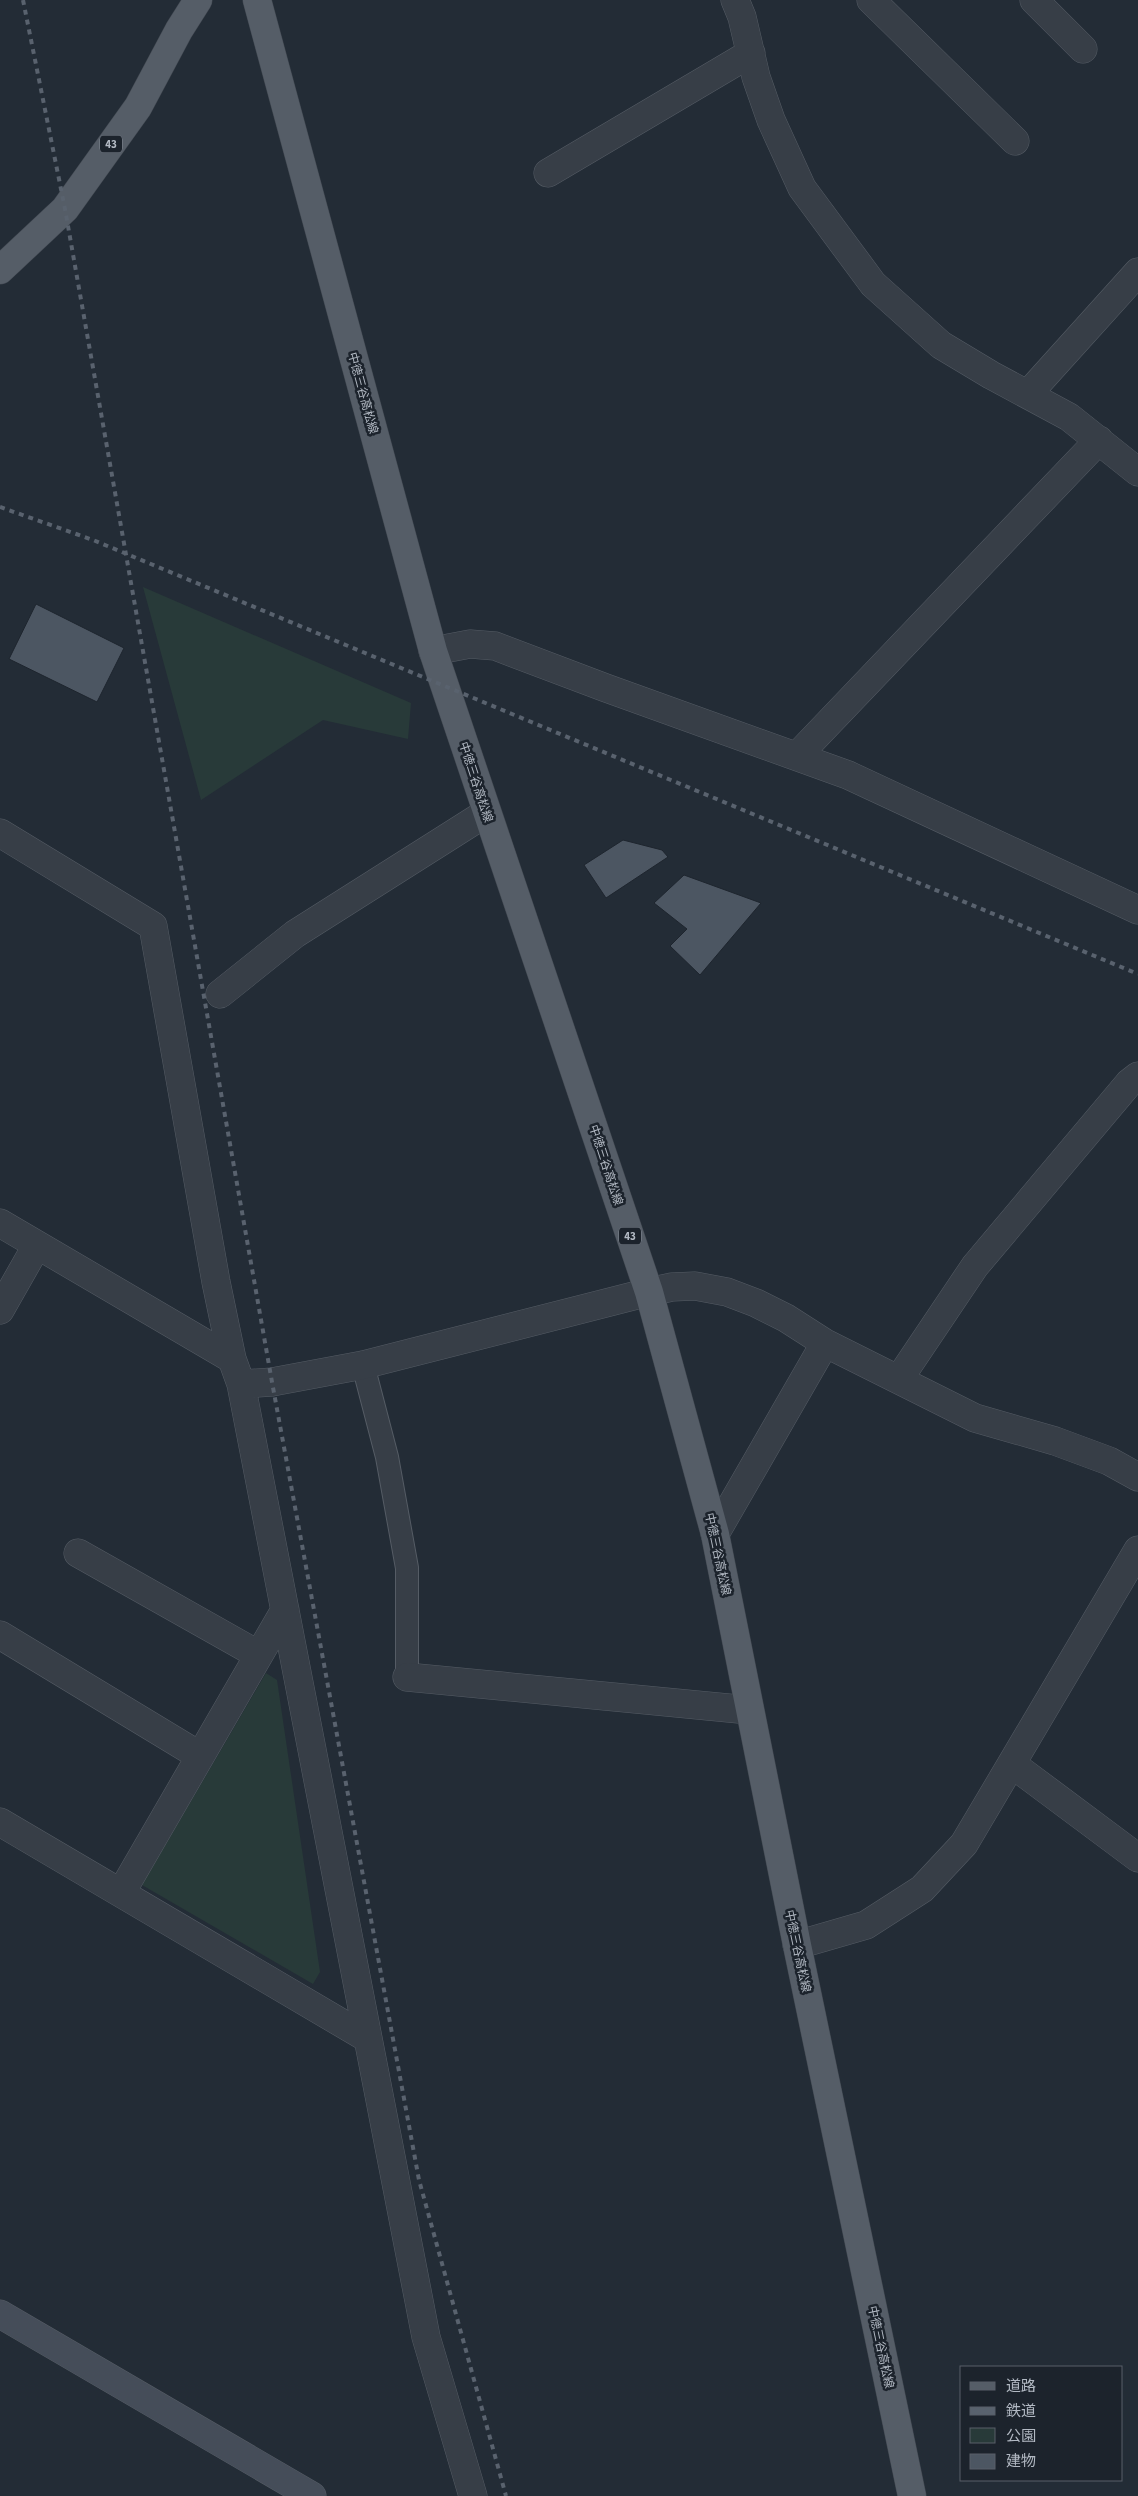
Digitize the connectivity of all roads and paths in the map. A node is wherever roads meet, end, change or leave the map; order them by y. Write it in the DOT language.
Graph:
graph roads {
  1 [pos="198,0"];
  2 [pos="257,0"];
  3 [pos="735,0"];
  4 [pos="871,0"];
  5 [pos="1034,0"];
  6 [pos="1083,50"];
  7 [pos="751,53"];
  8 [pos="1015,141"];
  9 [pos="548,173"];
  10 [pos="0,270"];
  11 [pos="1138,272"];
  12 [pos="1028,394"];
  13 [pos="1099,440"];
  14 [pos="1138,472"];
  15 [pos="433,651"];
  16 [pos="796,756"];
  17 [pos="486,813"];
  18 [pos="0,833"];
  19 [pos="1138,910"];
  20 [pos="220,994"];
  21 [pos="1138,1076"];
  22 [pos="0,1222"];
  23 [pos="37,1245"];
  24 [pos="649,1292"];
  25 [pos="0,1310"];
  26 [pos="825,1343"];
  27 [pos="232,1359"];
  28 [pos="363,1365"];
  29 [pos="899,1379"];
  30 [pos="241,1384"];
  31 [pos="1138,1477"];
  32 [pos="715,1534"];
  33 [pos="1138,1550"];
  34 [pos="78,1554"];
  35 [pos="285,1610"];
  36 [pos="0,1635"];
  37 [pos="258,1655"];
  38 [pos="407,1677"];
  39 [pos="749,1710"];
  40 [pos="200,1756"];
  41 [pos="1012,1764"];
  42 [pos="0,1822"];
  43 [pos="1138,1858"];
  44 [pos="121,1893"];
  45 [pos="797,1946"];
  46 [pos="367,2038"];
  47 [pos="0,2314"];
  48 [pos="312,2496"];
  49 [pos="473,2496"];
  50 [pos="912,2496"];
  1 -- 10 [label="main road, 43"];
  2 -- 15 [label="main road, 中徳三谷高松線 / 43"];
  3 -- 7 [label="street"];
  4 -- 8 [label="street"];
  5 -- 6 [label="street"];
  7 -- 9 [label="street"];
  7 -- 12 [label="street"];
  11 -- 12 [label="street"];
  12 -- 13 [label="street"];
  13 -- 14 [label="street"];
  13 -- 16 [label="street"];
  15 -- 16 [label="street"];
  15 -- 17 [label="main road, 中徳三谷高松線 / 43"];
  16 -- 19 [label="street"];
  17 -- 20 [label="street"];
  17 -- 24 [label="main road, 中徳三谷高松線 / 43"];
  18 -- 27 [label="street"];
  21 -- 29 [label="street"];
  22 -- 23 [label="street"];
  23 -- 25 [label="street"];
  23 -- 27 [label="street"];
  24 -- 26 [label="street"];
  24 -- 28 [label="street"];
  24 -- 32 [label="main road, 中徳三谷高松線 / 43"];
  26 -- 29 [label="street"];
  26 -- 32 [label="street"];
  27 -- 30 [label="street"];
  28 -- 30 [label="street"];
  28 -- 38 [label="lane"];
  29 -- 31 [label="street"];
  30 -- 35 [label="street"];
  32 -- 39 [label="main road, 中徳三谷高松線 / 43"];
  33 -- 41 [label="street"];
  34 -- 37 [label="street"];
  35 -- 37 [label="street"];
  35 -- 46 [label="street"];
  36 -- 40 [label="street"];
  37 -- 40 [label="street"];
  38 -- 39 [label="street"];
  39 -- 45 [label="main road, 中徳三谷高松線 / 43"];
  40 -- 44 [label="street"];
  41 -- 43 [label="street"];
  41 -- 45 [label="street"];
  42 -- 44 [label="street"];
  44 -- 46 [label="street"];
  45 -- 50 [label="main road, 中徳三谷高松線 / 43"];
  46 -- 49 [label="street"];
  47 -- 48 [label="street"];
}
